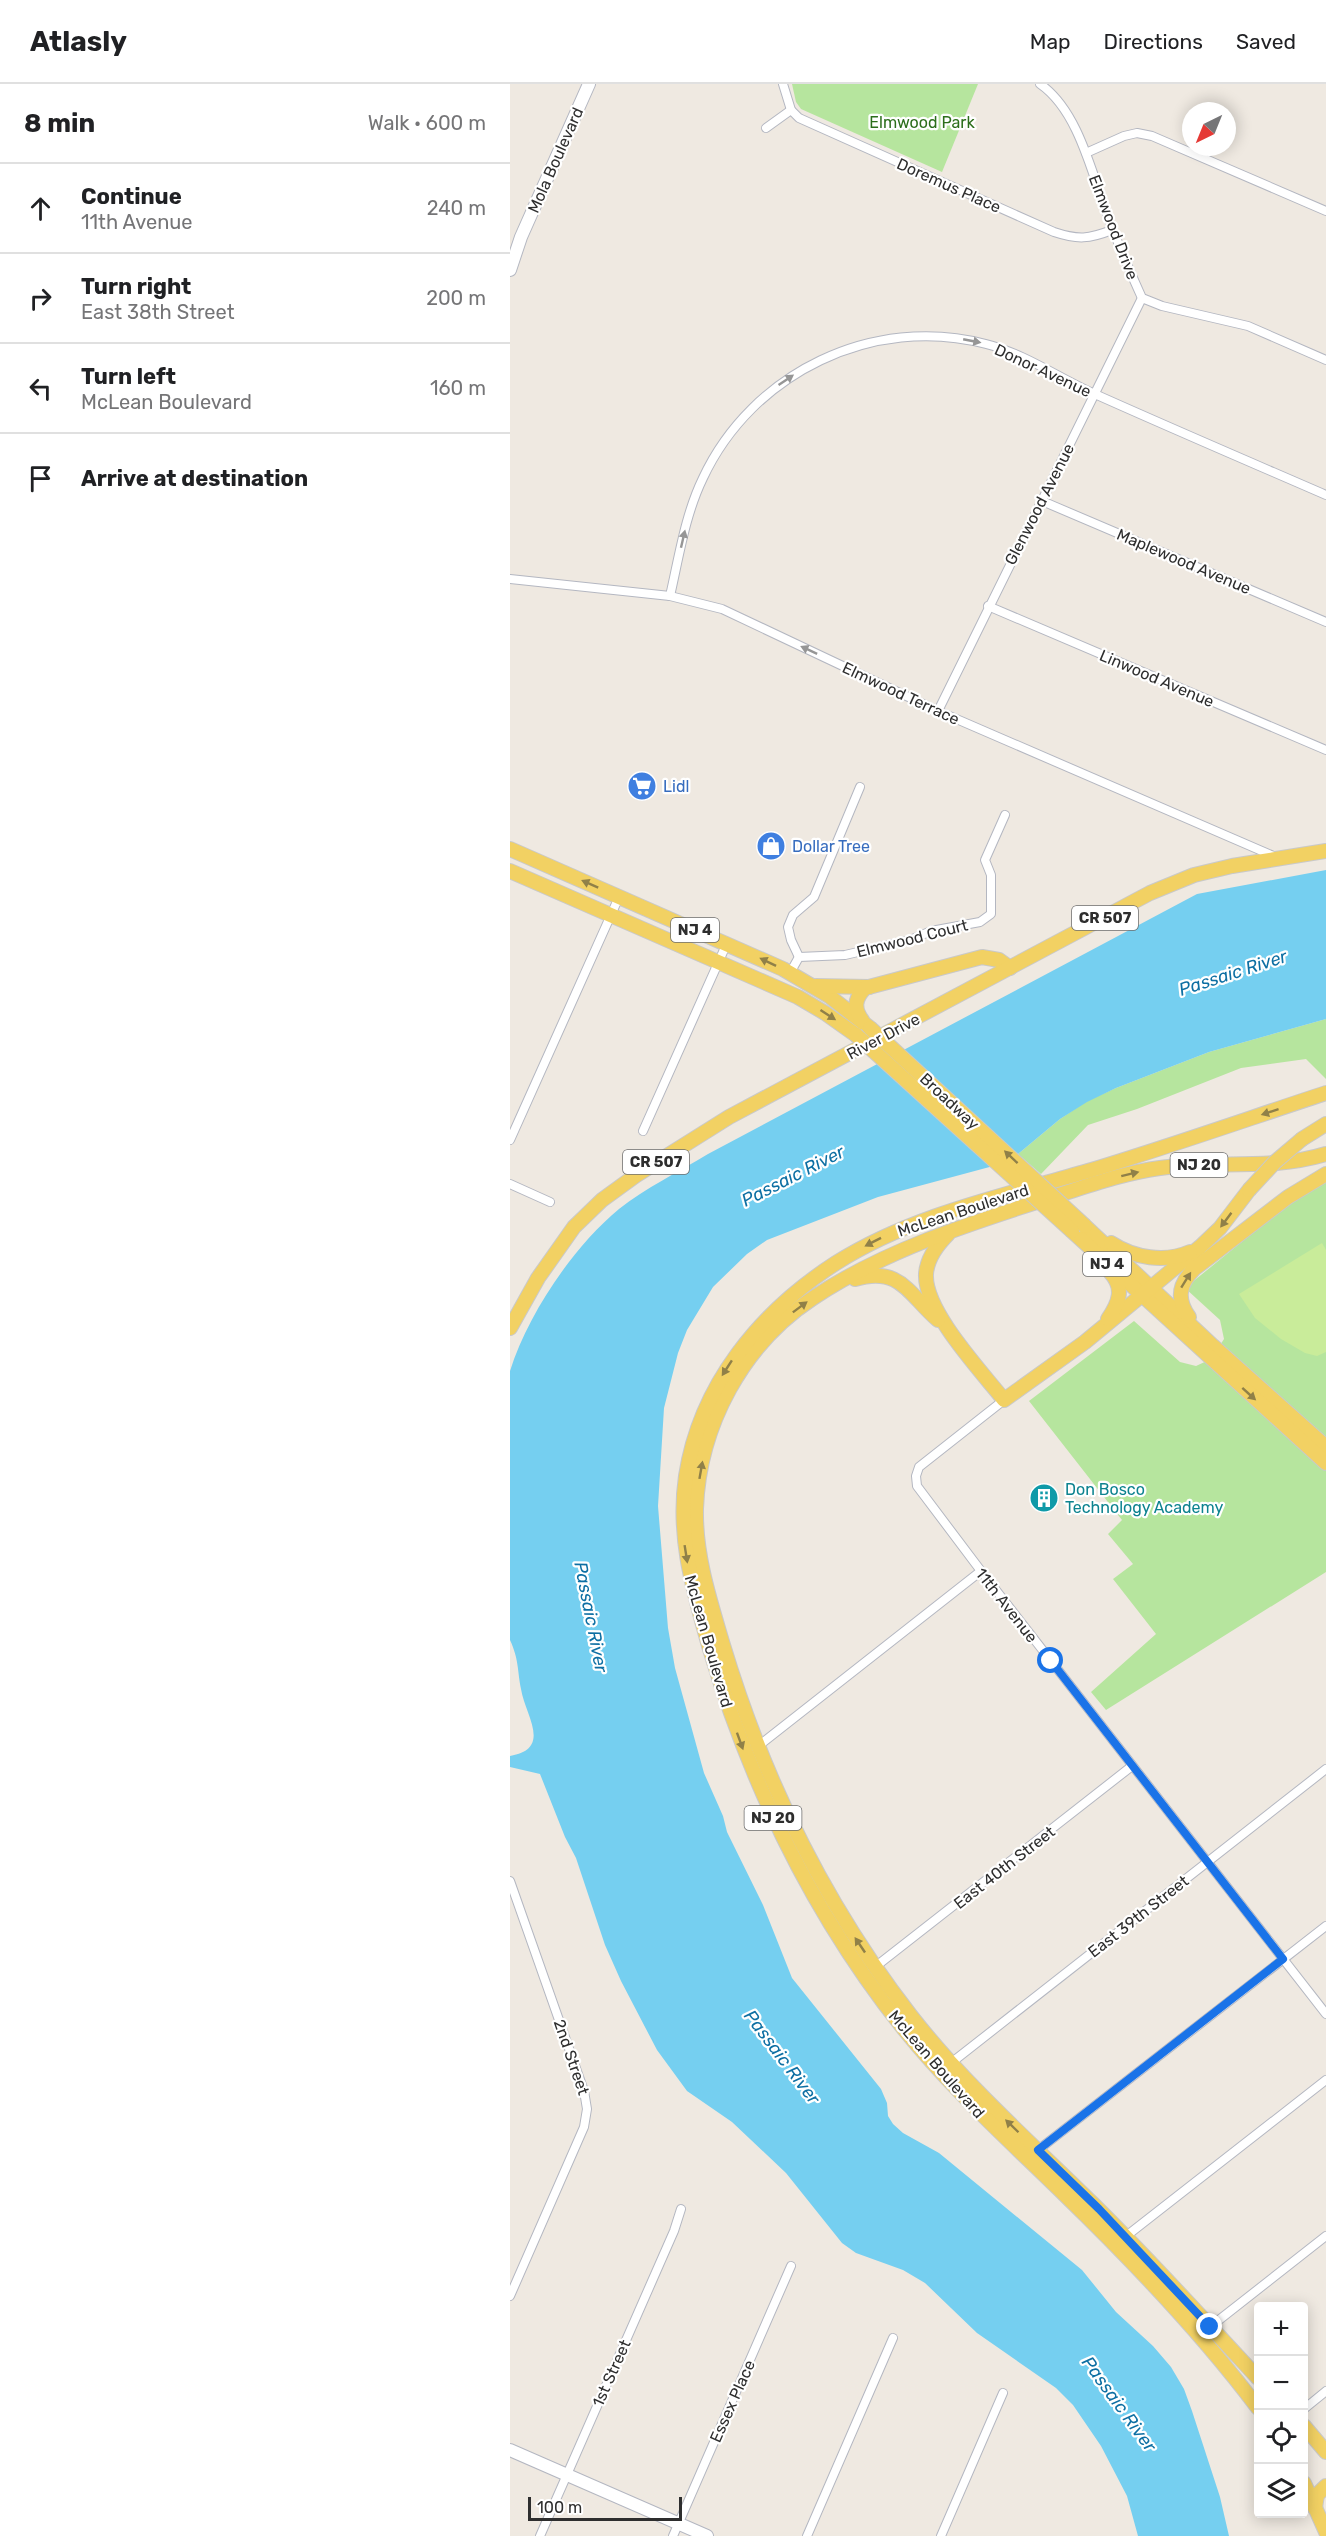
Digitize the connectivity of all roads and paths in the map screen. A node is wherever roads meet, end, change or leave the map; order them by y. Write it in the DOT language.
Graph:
graph roads {
  1 [pos="589,84"];
  2 [pos="783,84"];
  3 [pos="1040,84"];
  4 [pos="791,110"];
  5 [pos="766,128"];
  6 [pos="1086,153"];
  7 [pos="1326,211"];
  8 [pos="1113,230"];
  9 [pos="510,270"];
  10 [pos="1142,298"];
  11 [pos="1326,360"];
  12 [pos="1094,394"];
  13 [pos="1326,495"];
  14 [pos="1042,501"];
  15 [pos="510,579"];
  16 [pos="670,596"];
  17 [pos="988,606"];
  18 [pos="1326,622"];
  19 [pos="938,711"];
  20 [pos="1326,750"];
  21 [pos="860,787"];
  22 [pos="1005,815"];
  23 [pos="510,849"];
  24 [pos="1326,851"];
  25 [pos="1278,858"];
  26 [pos="510,871"];
  27 [pos="619,897"];
  28 [pos="611,915"];
  29 [pos="727,943"];
  30 [pos="799,957"];
  31 [pos="718,962"];
  32 [pos="1010,968"];
  33 [pos="790,973"];
  34 [pos="807,983"];
  35 [pos="871,987"];
  36 [pos="870,1028"];
  37 [pos="1326,1093"];
  38 [pos="1326,1124"];
  39 [pos="643,1131"];
  40 [pos="510,1140"];
  41 [pos="1326,1154"];
  42 [pos="1326,1174"];
  43 [pos="510,1184"];
  44 [pos="550,1202"];
  45 [pos="1085,1226"];
  46 [pos="952,1231"];
  47 [pos="1072,1232"];
  48 [pos="1200,1247"];
  49 [pos="832,1286"];
  50 [pos="1147,1292"];
  51 [pos="510,1328"];
  52 [pos="947,1328"];
  53 [pos="1101,1329"];
  54 [pos="1209,1350"];
  55 [pos="1004,1400"];
  56 [pos="1326,1447"];
  57 [pos="1326,1463"];
  58 [pos="981,1571"];
  59 [pos="757,1747"];
  60 [pos="1132,1766"];
  61 [pos="1326,1769"];
  62 [pos="1207,1862"];
  63 [pos="510,1881"];
  64 [pos="1326,1926"];
  65 [pos="1283,1959"];
  66 [pos="875,1967"];
  67 [pos="1326,2014"];
  68 [pos="951,2063"];
  69 [pos="1326,2080"];
  70 [pos="1038,2150"];
  71 [pos="681,2209"];
  72 [pos="1326,2236"];
  73 [pos="1125,2237"];
  74 [pos="791,2266"];
  75 [pos="510,2296"];
  76 [pos="1210,2327"];
  77 [pos="893,2338"];
  78 [pos="1254,2374"];
  79 [pos="1326,2391"];
  80 [pos="1003,2393"];
  81 [pos="1254,2403"];
  82 [pos="1308,2406"];
  83 [pos="1308,2431"];
  84 [pos="510,2450"];
  85 [pos="1326,2452"];
  86 [pos="567,2475"];
  87 [pos="1326,2486"];
  88 [pos="1308,2492"];
  89 [pos="1315,2508"];
  90 [pos="679,2524"];
  91 [pos="1326,2532"];
  92 [pos="540,2536"];
  93 [pos="673,2536"];
  94 [pos="707,2536"];
  95 [pos="807,2536"];
  96 [pos="940,2536"];
  1 -- 9 [label="main road, Mola Boulevard"];
  2 -- 4 [label="street"];
  3 -- 6 [label="street, Elmwood Drive"];
  4 -- 5 [label="street"];
  4 -- 8 [label="street, Doremus Place"];
  6 -- 7 [label="street"];
  6 -- 8 [label="street, Elmwood Drive"];
  8 -- 10 [label="street, Elmwood Drive"];
  10 -- 11 [label="street, Elmwood Drive"];
  10 -- 12 [label="street, Glenwood Avenue"];
  12 -- 13 [label="street, Donor Avenue"];
  12 -- 14 [label="street, Glenwood Avenue"];
  16 -- 12 [label="street, Donor Avenue, one-way"];
  14 -- 17 [label="street, Glenwood Avenue"];
  14 -- 18 [label="street, Maplewood Avenue"];
  15 -- 16 [label="street, Elmwood Terrace"];
  19 -- 16 [label="street, Elmwood Terrace, one-way"];
  17 -- 19 [label="street, Glenwood Avenue"];
  17 -- 20 [label="street, Linwood Avenue"];
  19 -- 25 [label="street, Elmwood Terrace"];
  21 -- 30 [label="street"];
  22 -- 30 [label="street, Elmwood Court"];
  27 -- 23 [label="main road, Broadway / NJ 4, one-way"];
  24 -- 25 [label="main road, River Drive / CR 507"];
  25 -- 32 [label="main road, River Drive / CR 507"];
  26 -- 28 [label="main road, Broadway / NJ 4"];
  27 -- 28 [label="street"];
  27 -- 29 [label="main road, Broadway / NJ 4"];
  28 -- 31 [label="main road, Broadway / NJ 4"];
  28 -- 40 [label="street"];
  29 -- 31 [label="street"];
  33 -- 29 [label="main road, Broadway / NJ 4, one-way"];
  30 -- 33 [label="street"];
  31 -- 39 [label="street"];
  31 -- 47 [label="main road, Broadway / NJ 4, one-way, bridge"];
  32 -- 35 [label="main road"];
  32 -- 51 [label="main road, River Drive / CR 507"];
  33 -- 34 [label="main road, Broadway / NJ 4"];
  34 -- 35 [label="main road"];
  34 -- 36 [label="main road, Broadway / NJ 4"];
  35 -- 36 [label="main road"];
  45 -- 36 [label="main road, Broadway / NJ 4, one-way, bridge"];
  37 -- 81 [label="main road, McLean Boulevard / NJ 20, one-way"];
  38 -- 48 [label="main road, one-way, bridge"];
  46 -- 41 [label="main road, McLean Boulevard / NJ 20, one-way"];
  54 -- 42 [label="main road, one-way"];
  43 -- 44 [label="street"];
  45 -- 48 [label="main road"];
  45 -- 50 [label="main road, Broadway / NJ 4"];
  46 -- 49 [label="main road, McLean Boulevard / NJ 20"];
  46 -- 52 [label="main road"];
  47 -- 50 [label="main road, Broadway / NJ 4"];
  47 -- 53 [label="main road"];
  48 -- 50 [label="main road"];
  49 -- 52 [label="main road"];
  59 -- 49 [label="main road, McLean Boulevard / NJ 20, one-way"];
  50 -- 53 [label="main road"];
  50 -- 54 [label="main road, Broadway / NJ 4"];
  52 -- 55 [label="main road"];
  53 -- 55 [label="main road"];
  54 -- 56 [label="main road, Broadway"];
  54 -- 57 [label="main road, Broadway, one-way"];
  55 -- 58 [label="street, 11th Avenue"];
  58 -- 59 [label="street"];
  58 -- 60 [label="street, 11th Avenue"];
  66 -- 59 [label="main road, McLean Boulevard / NJ 20, one-way"];
  60 -- 62 [label="street, 11th Avenue"];
  60 -- 66 [label="street, East 40th Street"];
  61 -- 62 [label="street, East 39th Street"];
  62 -- 65 [label="street, 11th Avenue"];
  62 -- 68 [label="street, East 39th Street"];
  63 -- 75 [label="street, 2nd Street"];
  64 -- 65 [label="street"];
  65 -- 67 [label="street, 11th Avenue"];
  65 -- 70 [label="street"];
  66 -- 68 [label="main road, McLean Boulevard / NJ 20"];
  70 -- 68 [label="main road, McLean Boulevard / NJ 20, one-way"];
  69 -- 73 [label="street"];
  70 -- 73 [label="main road, McLean Boulevard / NJ 20"];
  71 -- 86 [label="street, 1st Street"];
  72 -- 76 [label="street"];
  73 -- 76 [label="main road, McLean Boulevard / NJ 20"];
  74 -- 90 [label="street, Essex Place"];
  76 -- 78 [label="main road, McLean Boulevard / NJ 20"];
  77 -- 95 [label="street"];
  79 -- 82 [label="street"];
  80 -- 96 [label="street"];
  83 -- 85 [label="main road"];
  84 -- 86 [label="main road"];
  86 -- 90 [label="main road"];
  86 -- 92 [label="street, 1st Street"];
  87 -- 89 [label="main road"];
  88 -- 89 [label="main road"];
  89 -- 91 [label="main road"];
  90 -- 93 [label="street, Essex Place"];
  90 -- 94 [label="main road"];
}
